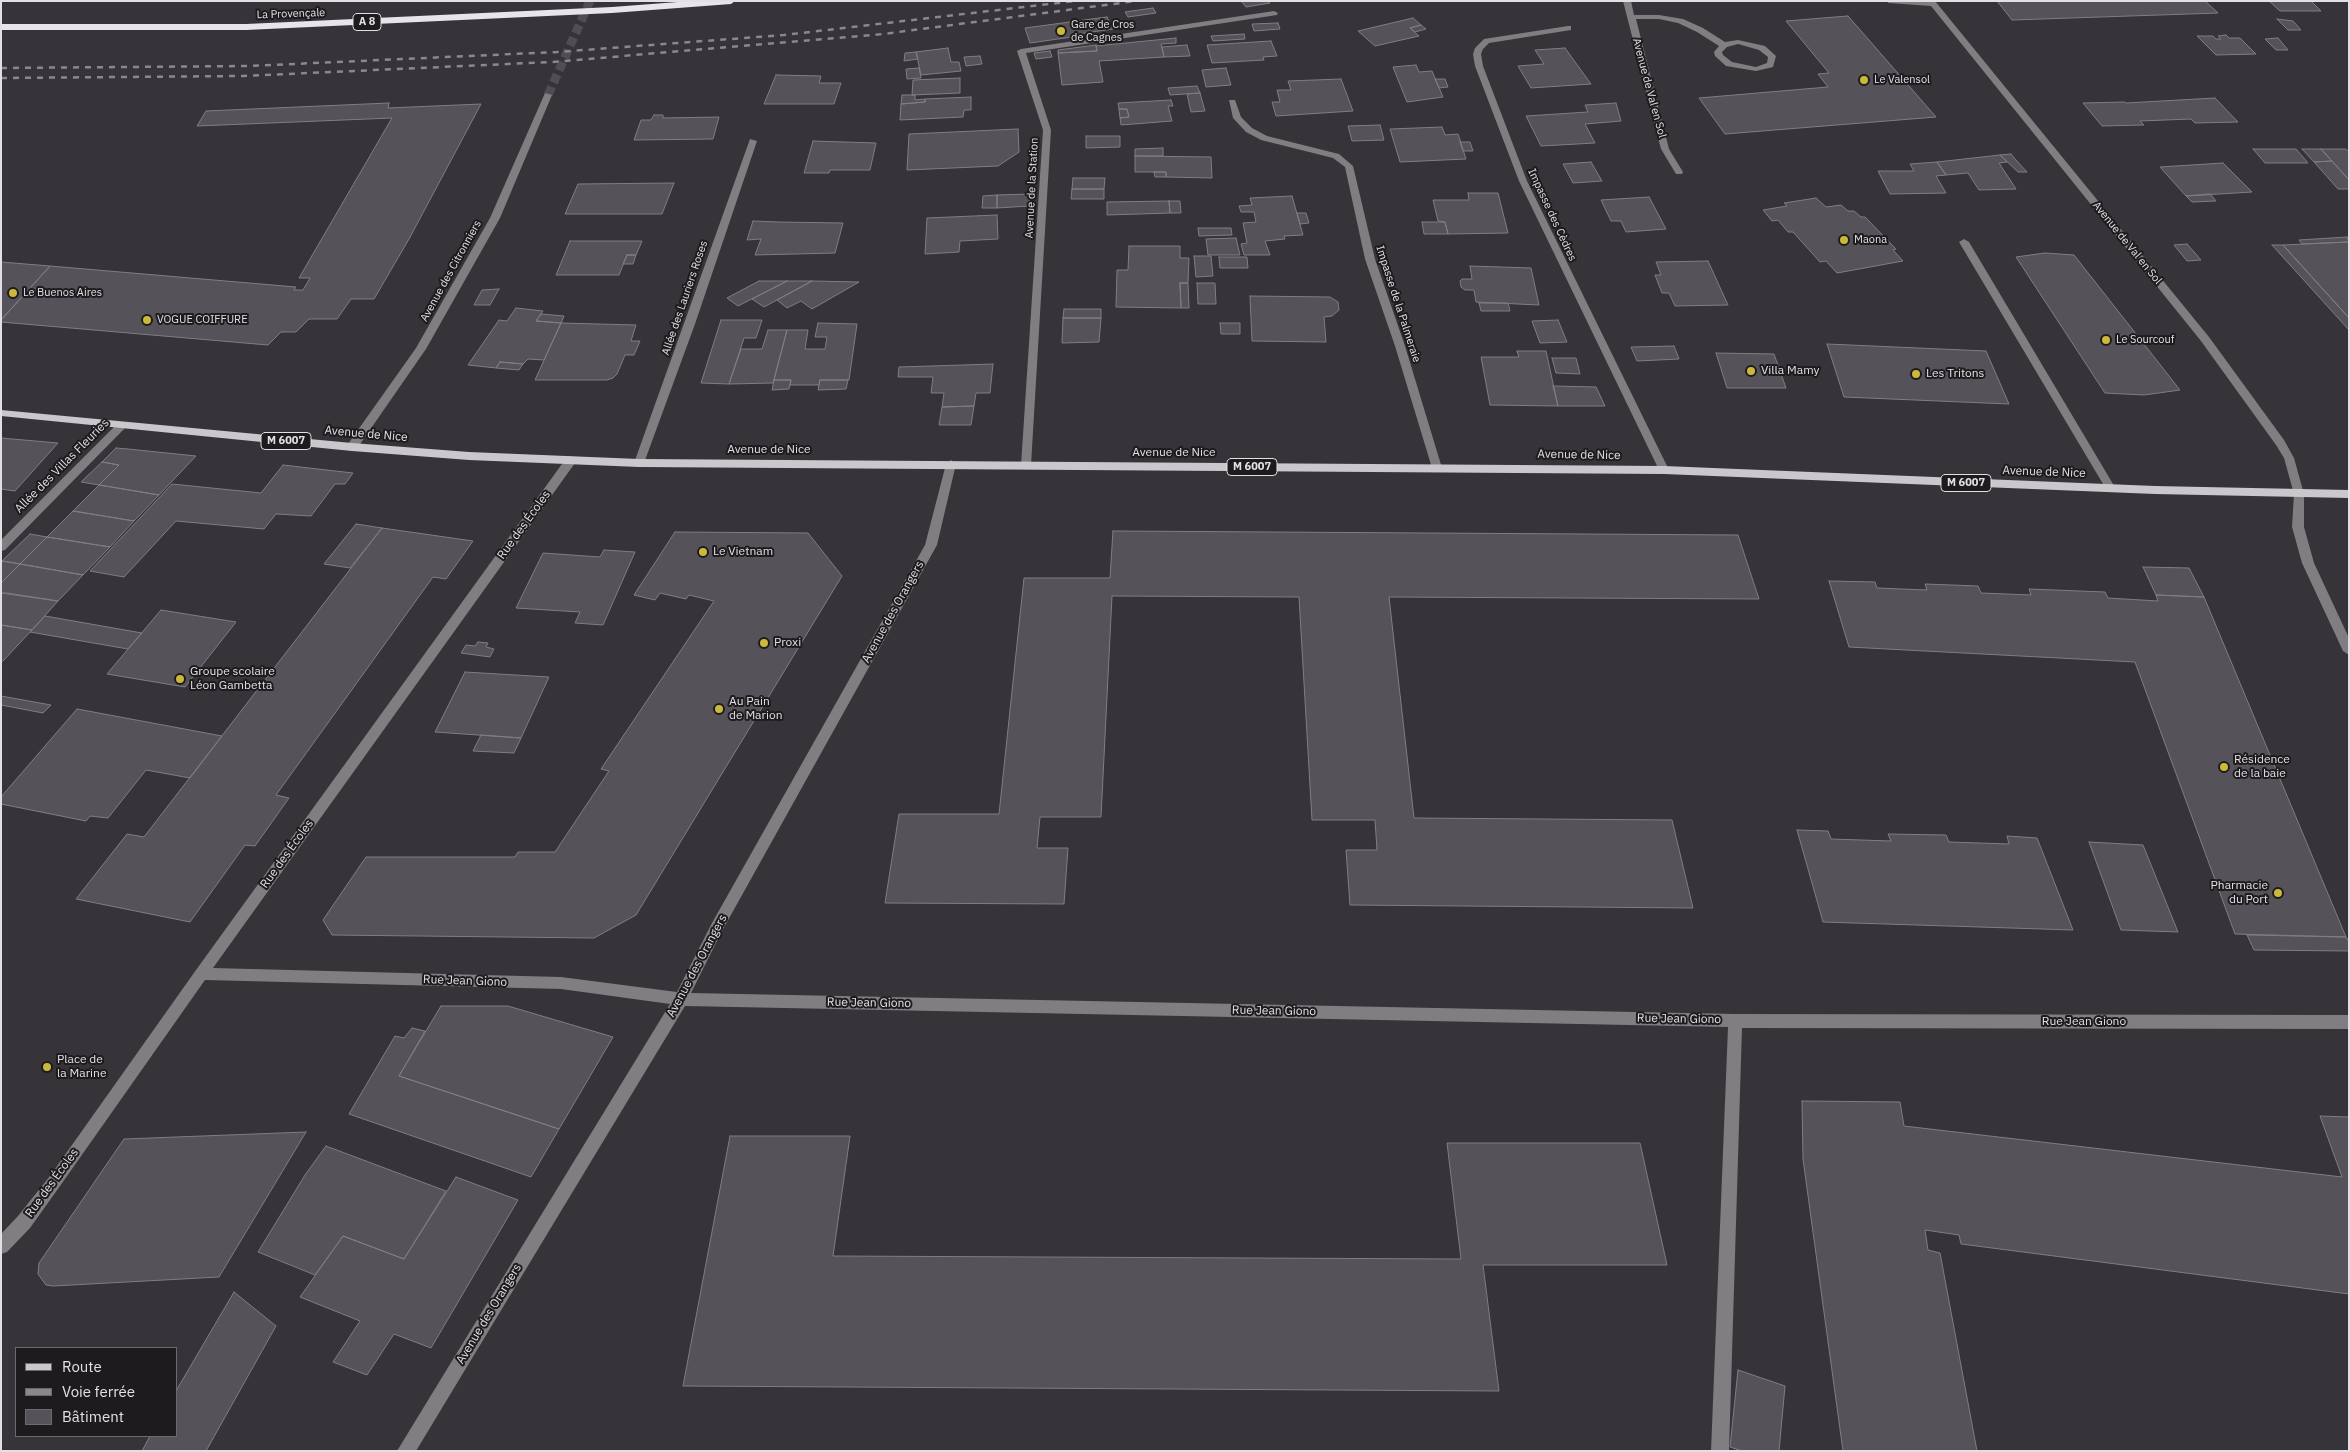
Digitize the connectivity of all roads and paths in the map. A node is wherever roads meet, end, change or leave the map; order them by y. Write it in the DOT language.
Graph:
graph roads {
  1 [pos="732,1"];
  2 [pos="1627,1"];
  3 [pos="1889,1"];
  4 [pos="1932,3"];
  5 [pos="1274,13"];
  6 [pos="1630,17"];
  7 [pos="1,26"];
  8 [pos="1568,28"];
  9 [pos="1724,45"];
  10 [pos="548,95"];
  11 [pos="1232,102"];
  12 [pos="753,141"];
  13 [pos="1679,172"];
  14 [pos="1964,242"];
  15 [pos="1,413"];
  16 [pos="122,425"];
  17 [pos="352,447"];
  18 [pos="571,460"];
  19 [pos="639,463"];
  20 [pos="951,464"];
  21 [pos="1026,466"];
  22 [pos="1437,468"];
  23 [pos="1664,470"];
  24 [pos="2112,489"];
  25 [pos="2299,494"];
  26 [pos="2349,494"];
  27 [pos="1,547"];
  28 [pos="2349,651"];
  29 [pos="200,974"];
  30 [pos="681,999"];
  31 [pos="1735,1021"];
  32 [pos="2349,1022"];
  33 [pos="1,1246"];
  34 [pos="406,1451"];
  35 [pos="1720,1451"];
  1 -- 7 [label="highway, La Provençale / A 8"];
  2 -- 6 [label="street, Avenue de Val en Sol"];
  3 -- 4 [label="street, Avenue de Val en Sol"];
  4 -- 25 [label="street, Avenue de Val en Sol"];
  5 -- 21 [label="street, Avenue de la Station"];
  6 -- 9 [label="street"];
  6 -- 13 [label="street, Avenue de Val en Sol"];
  8 -- 23 [label="street, Impasse des Cèdres"];
  9 -- 9 [label="street"];
  10 -- 17 [label="street, Avenue des Citronniers"];
  11 -- 22 [label="street, Impasse de la Palmeraie"];
  12 -- 19 [label="street, Allée des Lauriers Roses"];
  14 -- 24 [label="street"];
  15 -- 16 [label="main road, Avenue de Nice / M 6007"];
  16 -- 17 [label="main road, Avenue de Nice / M 6007"];
  16 -- 27 [label="street, Allée des Villas Fleuries"];
  17 -- 18 [label="main road, Avenue de Nice / M 6007"];
  18 -- 19 [label="main road, Avenue de Nice / M 6007"];
  18 -- 29 [label="street, Rue des Écoles"];
  19 -- 20 [label="main road, Avenue de Nice / M 6007"];
  20 -- 21 [label="main road, Avenue de Nice / M 6007"];
  20 -- 30 [label="street, Avenue des Orangers"];
  21 -- 22 [label="main road, Avenue de Nice / M 6007"];
  22 -- 23 [label="main road, Avenue de Nice / M 6007"];
  23 -- 24 [label="main road, Avenue de Nice / M 6007"];
  24 -- 25 [label="main road, Avenue de Nice / M 6007"];
  25 -- 26 [label="main road, Avenue de Nice / M 6007"];
  25 -- 28 [label="street, Avenue de Val en Sol"];
  29 -- 30 [label="street, Rue Jean Giono"];
  29 -- 33 [label="street, Rue des Écoles"];
  30 -- 31 [label="street, Rue Jean Giono"];
  30 -- 34 [label="street, Avenue des Orangers"];
  31 -- 32 [label="street, Rue Jean Giono"];
  31 -- 35 [label="street"];
}
